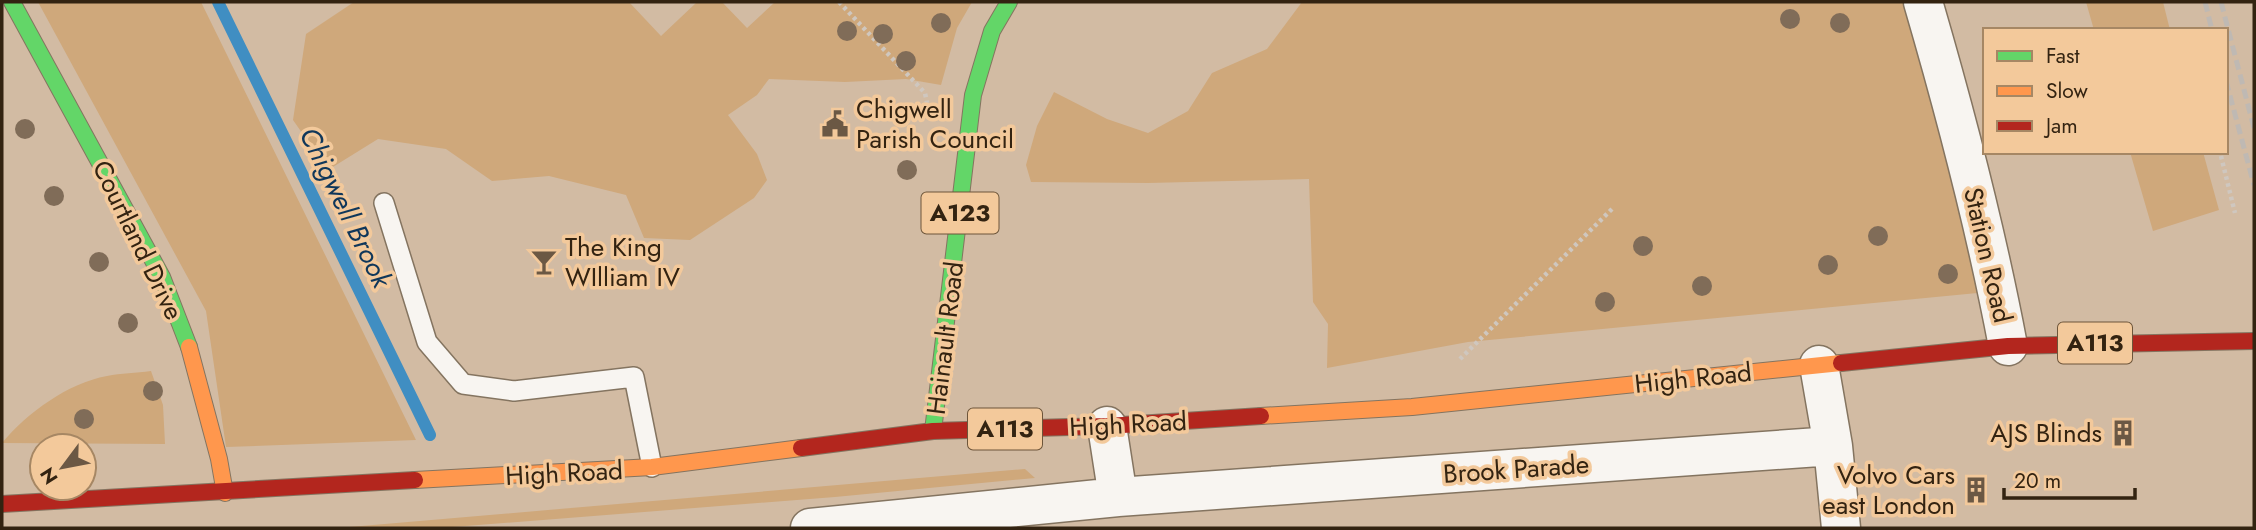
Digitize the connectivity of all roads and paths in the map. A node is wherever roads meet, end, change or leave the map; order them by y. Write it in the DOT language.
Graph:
graph roads {
  1 [pos="12,2"];
  2 [pos="839,2"];
  3 [pos="1009,2"];
  4 [pos="1923,2"];
  5 [pos="968,141"];
  6 [pos="2221,156"];
  7 [pos="384,203"];
  8 [pos="1614,208"];
  9 [pos="2235,213"];
  10 [pos="2254,341"];
  11 [pos="2008,345"];
  12 [pos="1455,365"];
  13 [pos="1819,365"];
  14 [pos="1107,426"];
  15 [pos="933,431"];
  16 [pos="1833,446"];
  17 [pos="652,467"];
  18 [pos="225,493"];
  19 [pos="1118,497"];
  20 [pos="2,504"];
  21 [pos="810,528"];
  22 [pos="1841,528"];
  1 -- 18 [label="main road, Courtland Drive"];
  2 -- 5 [label="path"];
  3 -- 5 [label="main road, Hainault Road / A123"];
  4 -- 11 [label="street, Station Road"];
  5 -- 15 [label="main road, Hainault Road / A123"];
  6 -- 9 [label="path"];
  7 -- 17 [label="lane"];
  8 -- 12 [label="path"];
  10 -- 11 [label="main road, High Road / A113"];
  11 -- 13 [label="main road, High Road / A113"];
  13 -- 14 [label="main road, High Road / A113"];
  13 -- 16 [label="street"];
  14 -- 15 [label="main road, High Road / A113"];
  14 -- 19 [label="street"];
  15 -- 17 [label="main road, High Road / A113"];
  16 -- 19 [label="street, Brook Parade"];
  16 -- 22 [label="street"];
  17 -- 18 [label="main road, High Road / A113"];
  18 -- 20 [label="main road, High Road / A113"];
  19 -- 21 [label="street, Brook Parade"];
}
